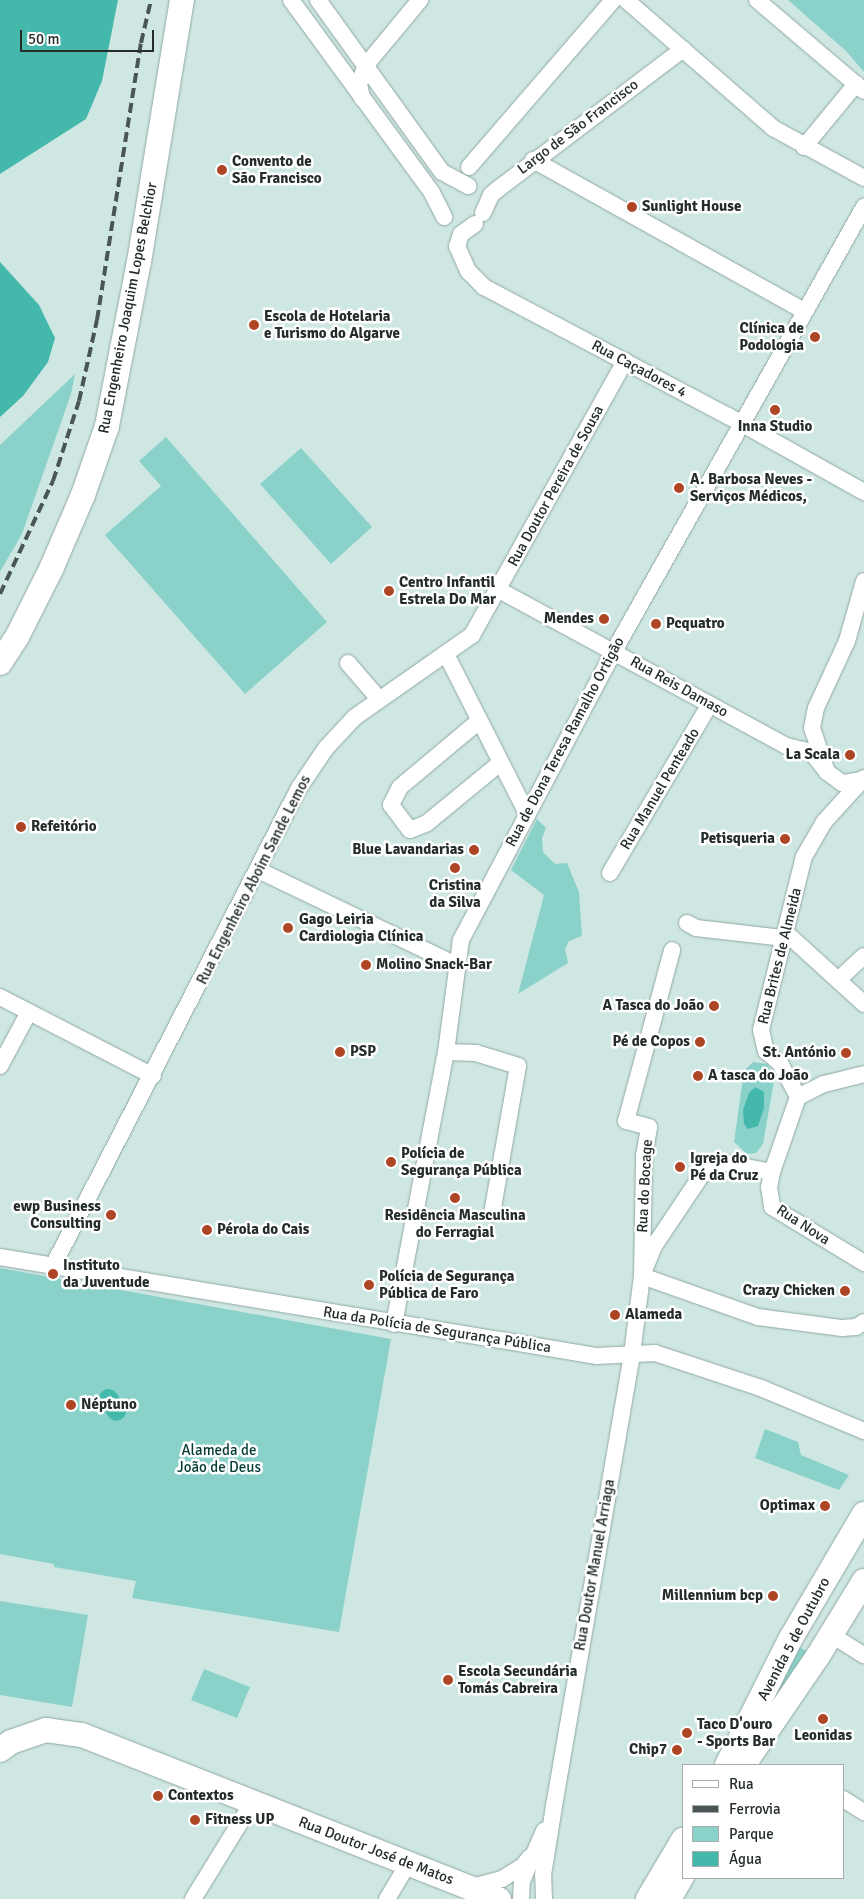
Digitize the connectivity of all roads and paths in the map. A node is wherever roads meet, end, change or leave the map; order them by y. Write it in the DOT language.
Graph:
graph roads {
  1 [pos="190,0"];
  2 [pos="290,0"];
  3 [pos="318,0"];
  4 [pos="420,0"];
  5 [pos="613,0"];
  6 [pos="626,0"];
  7 [pos="757,0"];
  8 [pos="181,10"];
  9 [pos="683,49"];
  10 [pos="332,58"];
  11 [pos="366,65"];
  12 [pos="860,88"];
  13 [pos="363,99"];
  14 [pos="804,147"];
  15 [pos="533,160"];
  16 [pos="469,168"];
  17 [pos="864,178"];
  18 [pos="468,186"];
  19 [pos="862,215"];
  20 [pos="444,217"];
  21 [pos="479,218"];
  22 [pos="804,311"];
  23 [pos="625,361"];
  24 [pos="742,423"];
  25 [pos="864,492"];
  26 [pos="864,581"];
  27 [pos="500,590"];
  28 [pos="614,651"];
  29 [pos="446,654"];
  30 [pos="0,663"];
  31 [pos="348,663"];
  32 [pos="379,699"];
  33 [pos="710,704"];
  34 [pos="479,721"];
  35 [pos="500,763"];
  36 [pos="827,772"];
  37 [pos="863,779"];
  38 [pos="527,814"];
  39 [pos="258,870"];
  40 [pos="610,873"];
  41 [pos="687,923"];
  42 [pos="784,935"];
  43 [pos="672,950"];
  44 [pos="864,956"];
  45 [pos="458,966"];
  46 [pos="838,980"];
  47 [pos="0,997"];
  48 [pos="864,1004"];
  49 [pos="29,1012"];
  50 [pos="446,1052"];
  51 [pos="0,1066"];
  52 [pos="156,1070"];
  53 [pos="864,1074"];
  54 [pos="798,1098"];
  55 [pos="772,1172"];
  56 [pos="492,1214"];
  57 [pos="0,1257"];
  58 [pos="864,1263"];
  59 [pos="53,1266"];
  60 [pos="642,1276"];
  61 [pos="864,1322"];
  62 [pos="394,1324"];
  63 [pos="632,1354"];
  64 [pos="864,1432"];
  65 [pos="864,1514"];
  66 [pos="864,1581"];
  67 [pos="806,1613"];
  68 [pos="830,1634"];
  69 [pos="864,1654"];
  70 [pos="0,1750"];
  71 [pos="728,1764"];
  72 [pos="745,1764"];
  73 [pos="844,1800"];
  74 [pos="252,1803"];
  75 [pos="554,1806"];
  76 [pos="864,1812"];
  77 [pos="682,1842"];
  78 [pos="537,1847"];
  79 [pos="408,1864"];
  80 [pos="543,1875"];
  81 [pos="682,1877"];
  82 [pos="472,1887"];
  83 [pos="193,1899"];
  84 [pos="387,1899"];
  85 [pos="499,1899"];
  86 [pos="521,1899"];
  87 [pos="536,1899"];
  88 [pos="544,1899"];
  89 [pos="648,1899"];
  90 [pos="670,1899"];
  1 -- 8 [label="street, Rua Engenheiro Joaquim Lopes Belchior"];
  2 -- 10 [label="street"];
  3 -- 11 [label="street"];
  4 -- 11 [label="street"];
  5 -- 16 [label="street"];
  6 -- 9 [label="street"];
  7 -- 12 [label="street"];
  8 -- 30 [label="street, Rua Engenheiro Joaquim Lopes Belchior"];
  9 -- 14 [label="street"];
  9 -- 15 [label="street, Largo de São Francisco"];
  10 -- 11 [label="street"];
  10 -- 13 [label="street"];
  11 -- 13 [label="street"];
  11 -- 18 [label="street"];
  12 -- 14 [label="street"];
  13 -- 20 [label="street"];
  14 -- 17 [label="street"];
  15 -- 21 [label="street, Largo de São Francisco"];
  15 -- 22 [label="street"];
  18 -- 20 [label="street"];
  18 -- 21 [label="street"];
  19 -- 22 [label="street, Rua de Dona Teresa Ramalho Ortigão"];
  20 -- 21 [label="street"];
  21 -- 23 [label="street, Rua Caçadores 4"];
  22 -- 24 [label="street, Rua de Dona Teresa Ramalho Ortigão"];
  23 -- 24 [label="street, Rua Caçadores 4"];
  23 -- 27 [label="street, Rua Doutor Pereira de Sousa"];
  24 -- 25 [label="street, Rua Caçadores 4"];
  24 -- 28 [label="street, Rua de Dona Teresa Ramalho Ortigão"];
  26 -- 36 [label="street"];
  27 -- 28 [label="street, Rua Reis Damaso"];
  27 -- 29 [label="street, Rua Doutor Pereira de Sousa"];
  28 -- 33 [label="street, Rua Reis Damaso"];
  28 -- 38 [label="street, Rua de Dona Teresa Ramalho Ortigão"];
  29 -- 32 [label="street, Rua Engenheiro Aboim Sande Lemos"];
  29 -- 34 [label="street"];
  31 -- 32 [label="street"];
  32 -- 39 [label="street, Rua Engenheiro Aboim Sande Lemos"];
  33 -- 36 [label="street, Rua Reis Damaso"];
  33 -- 40 [label="street, Rua Manuel Penteado"];
  34 -- 35 [label="street"];
  34 -- 35 [label="street"];
  35 -- 38 [label="street"];
  36 -- 37 [label="street"];
  37 -- 42 [label="street, Rua Brites de Almeida"];
  38 -- 45 [label="street, Rua de Dona Teresa Ramalho Ortigão"];
  39 -- 45 [label="street"];
  39 -- 52 [label="street, Rua Engenheiro Aboim Sande Lemos"];
  41 -- 42 [label="street"];
  42 -- 46 [label="street"];
  42 -- 54 [label="street, Rua Brites de Almeida"];
  43 -- 60 [label="street, Rua do Bocage"];
  44 -- 46 [label="street"];
  45 -- 50 [label="street, Rua de Dona Teresa Ramalho Ortigão"];
  46 -- 48 [label="street"];
  47 -- 49 [label="street"];
  49 -- 51 [label="street"];
  49 -- 52 [label="street"];
  50 -- 56 [label="street"];
  50 -- 62 [label="street, Rua de Dona Teresa Ramalho Ortigão"];
  52 -- 59 [label="street"];
  53 -- 54 [label="street"];
  54 -- 55 [label="street"];
  55 -- 58 [label="street, Rua Nova"];
  55 -- 60 [label="street"];
  57 -- 59 [label="street, Rua da Polícia de Segurança Pública"];
  59 -- 62 [label="street, Rua da Polícia de Segurança Pública"];
  60 -- 61 [label="street"];
  60 -- 63 [label="street, Rua do Bocage"];
  62 -- 63 [label="street, Rua da Polícia de Segurança Pública"];
  63 -- 64 [label="street, Rua da Polícia de Segurança Pública"];
  63 -- 75 [label="street, Rua Doutor Manuel Arriaga"];
  65 -- 67 [label="street, Avenida 5 de Outubro"];
  66 -- 68 [label="street, Avenida 5 de Outubro"];
  67 -- 68 [label="street"];
  67 -- 71 [label="street, Avenida 5 de Outubro"];
  68 -- 69 [label="street"];
  68 -- 72 [label="street, Avenida 5 de Outubro"];
  70 -- 74 [label="street, Rua Doutor José de Matos"];
  73 -- 76 [label="street"];
  74 -- 79 [label="street, Rua Doutor José de Matos"];
  74 -- 83 [label="street"];
  75 -- 78 [label="street, Rua Doutor Manuel Arriaga"];
  75 -- 80 [label="street, Rua Doutor Manuel Arriaga"];
  77 -- 89 [label="street"];
  78 -- 82 [label="street, Rua Doutor Manuel Arriaga"];
  78 -- 86 [label="street, Rua Doutor Manuel Arriaga"];
  79 -- 82 [label="street, Rua Doutor José de Matos"];
  79 -- 84 [label="street"];
  80 -- 87 [label="street, Rua Doutor Manuel Arriaga"];
  80 -- 88 [label="street, Rua Doutor Manuel Arriaga"];
  81 -- 90 [label="street"];
  82 -- 85 [label="street, Rua Doutor José de Matos"];
}
